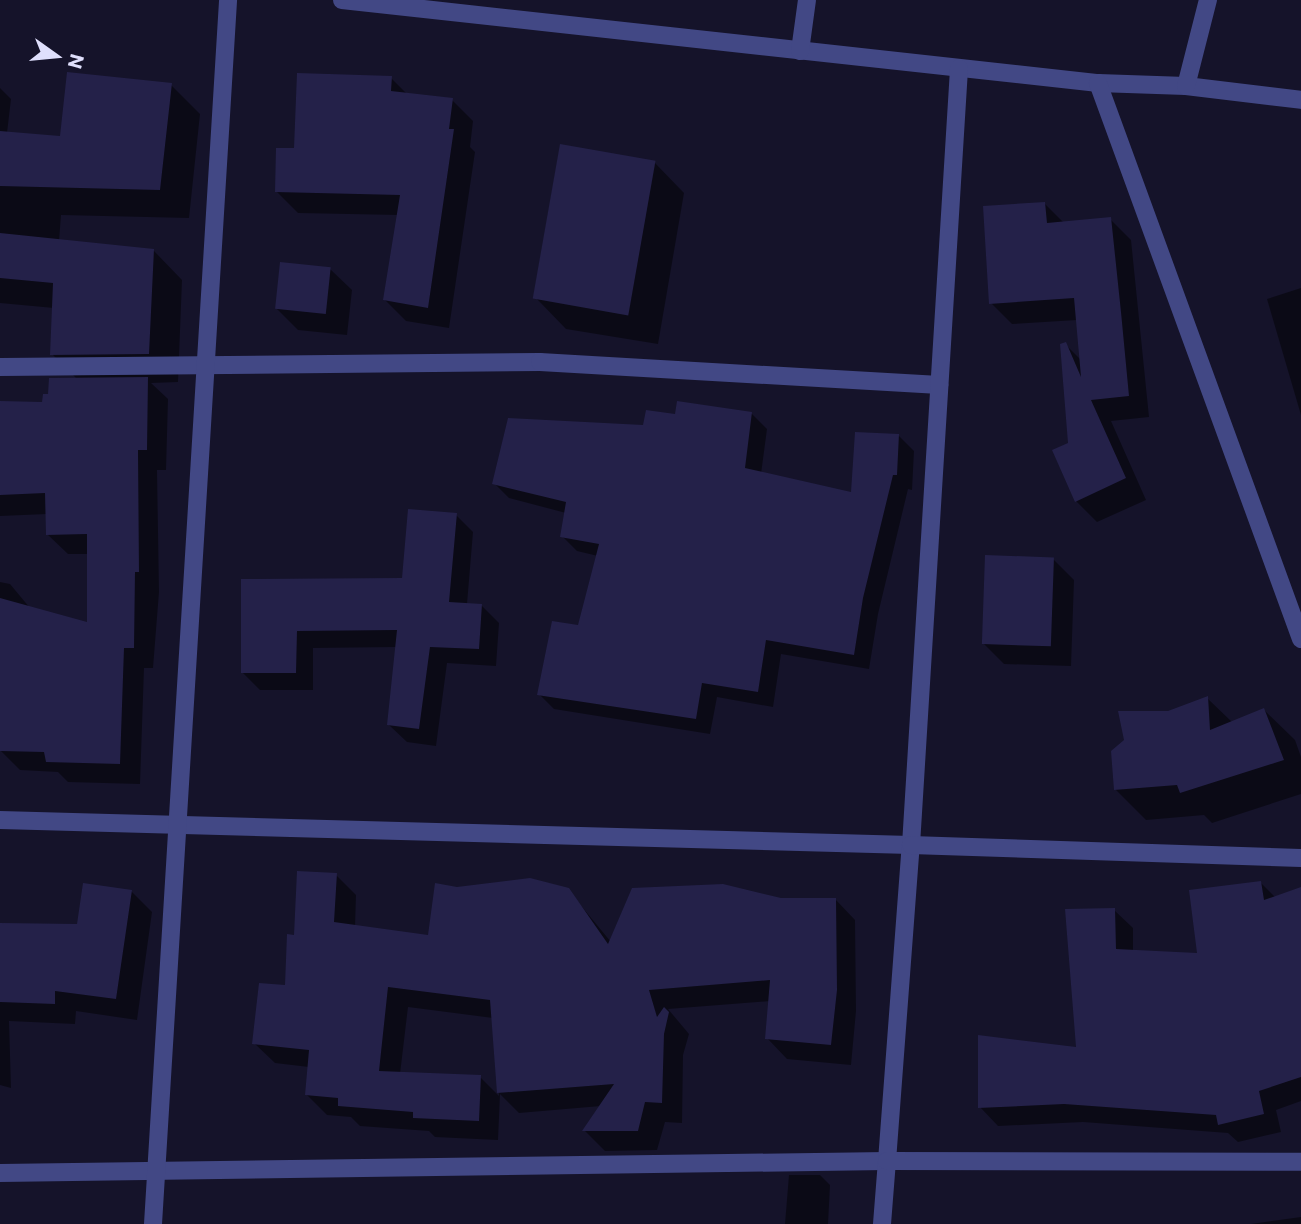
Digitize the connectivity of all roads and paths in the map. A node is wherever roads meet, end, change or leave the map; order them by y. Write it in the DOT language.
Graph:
graph roads {
  1 [pos="228,0"];
  2 [pos="342,0"];
  3 [pos="807,0"];
  4 [pos="1208,0"];
  5 [pos="800,51"];
  6 [pos="959,68"];
  7 [pos="1098,83"];
  8 [pos="1186,86"];
  9 [pos="1301,100"];
  10 [pos="205,365"];
  11 [pos="0,367"];
  12 [pos="939,385"];
  13 [pos="1301,639"];
  14 [pos="0,820"];
  15 [pos="177,825"];
  16 [pos="911,845"];
  17 [pos="1301,858"];
  18 [pos="887,1161"];
  19 [pos="1301,1162"];
  20 [pos="156,1172"];
  21 [pos="0,1173"];
  22 [pos="153,1224"];
  23 [pos="882,1224"];
  1 -- 10 [label="street"];
  2 -- 5 [label="street"];
  3 -- 5 [label="street"];
  4 -- 8 [label="street"];
  5 -- 6 [label="street"];
  6 -- 7 [label="street"];
  6 -- 12 [label="street"];
  7 -- 8 [label="street"];
  7 -- 13 [label="street"];
  8 -- 9 [label="street"];
  10 -- 11 [label="street"];
  10 -- 12 [label="street"];
  10 -- 15 [label="street"];
  12 -- 16 [label="street"];
  14 -- 15 [label="street"];
  15 -- 16 [label="street"];
  15 -- 20 [label="street"];
  16 -- 17 [label="street"];
  16 -- 18 [label="street"];
  18 -- 19 [label="street"];
  18 -- 20 [label="street"];
  18 -- 23 [label="street"];
  20 -- 21 [label="street"];
  20 -- 22 [label="street"];
}
